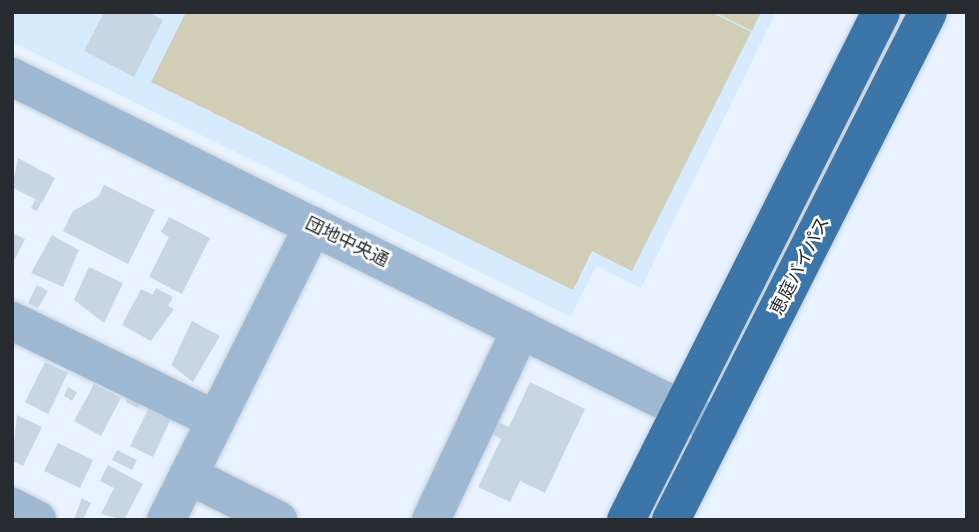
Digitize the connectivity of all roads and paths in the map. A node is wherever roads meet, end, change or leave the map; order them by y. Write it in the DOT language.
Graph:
graph roads {
  1 [pos="881,12"];
  2 [pos="928,12"];
  3 [pos="12,77"];
  4 [pos="313,226"];
  5 [pos="12,321"];
  6 [pos="521,328"];
  7 [pos="681,409"];
  8 [pos="216,420"];
  9 [pos="719,428"];
  10 [pos="188,475"];
  11 [pos="12,508"];
  12 [pos="37,520"];
  13 [pos="166,520"];
  14 [pos="278,520"];
  15 [pos="431,520"];
  16 [pos="626,520"];
  17 [pos="671,520"];
  1 -- 7 [label="highway"];
  2 -- 9 [label="highway, 恵庭バイパス"];
  3 -- 4 [label="street, 団地中央通"];
  4 -- 6 [label="street, 団地中央通"];
  4 -- 8 [label="street"];
  5 -- 8 [label="street"];
  6 -- 7 [label="street, 団地中央通"];
  6 -- 15 [label="street"];
  7 -- 9 [label="street, 団地中央通"];
  7 -- 16 [label="highway"];
  8 -- 10 [label="street"];
  9 -- 17 [label="highway, 恵庭バイパス"];
  10 -- 13 [label="street"];
  10 -- 14 [label="street"];
  11 -- 12 [label="street"];
}
